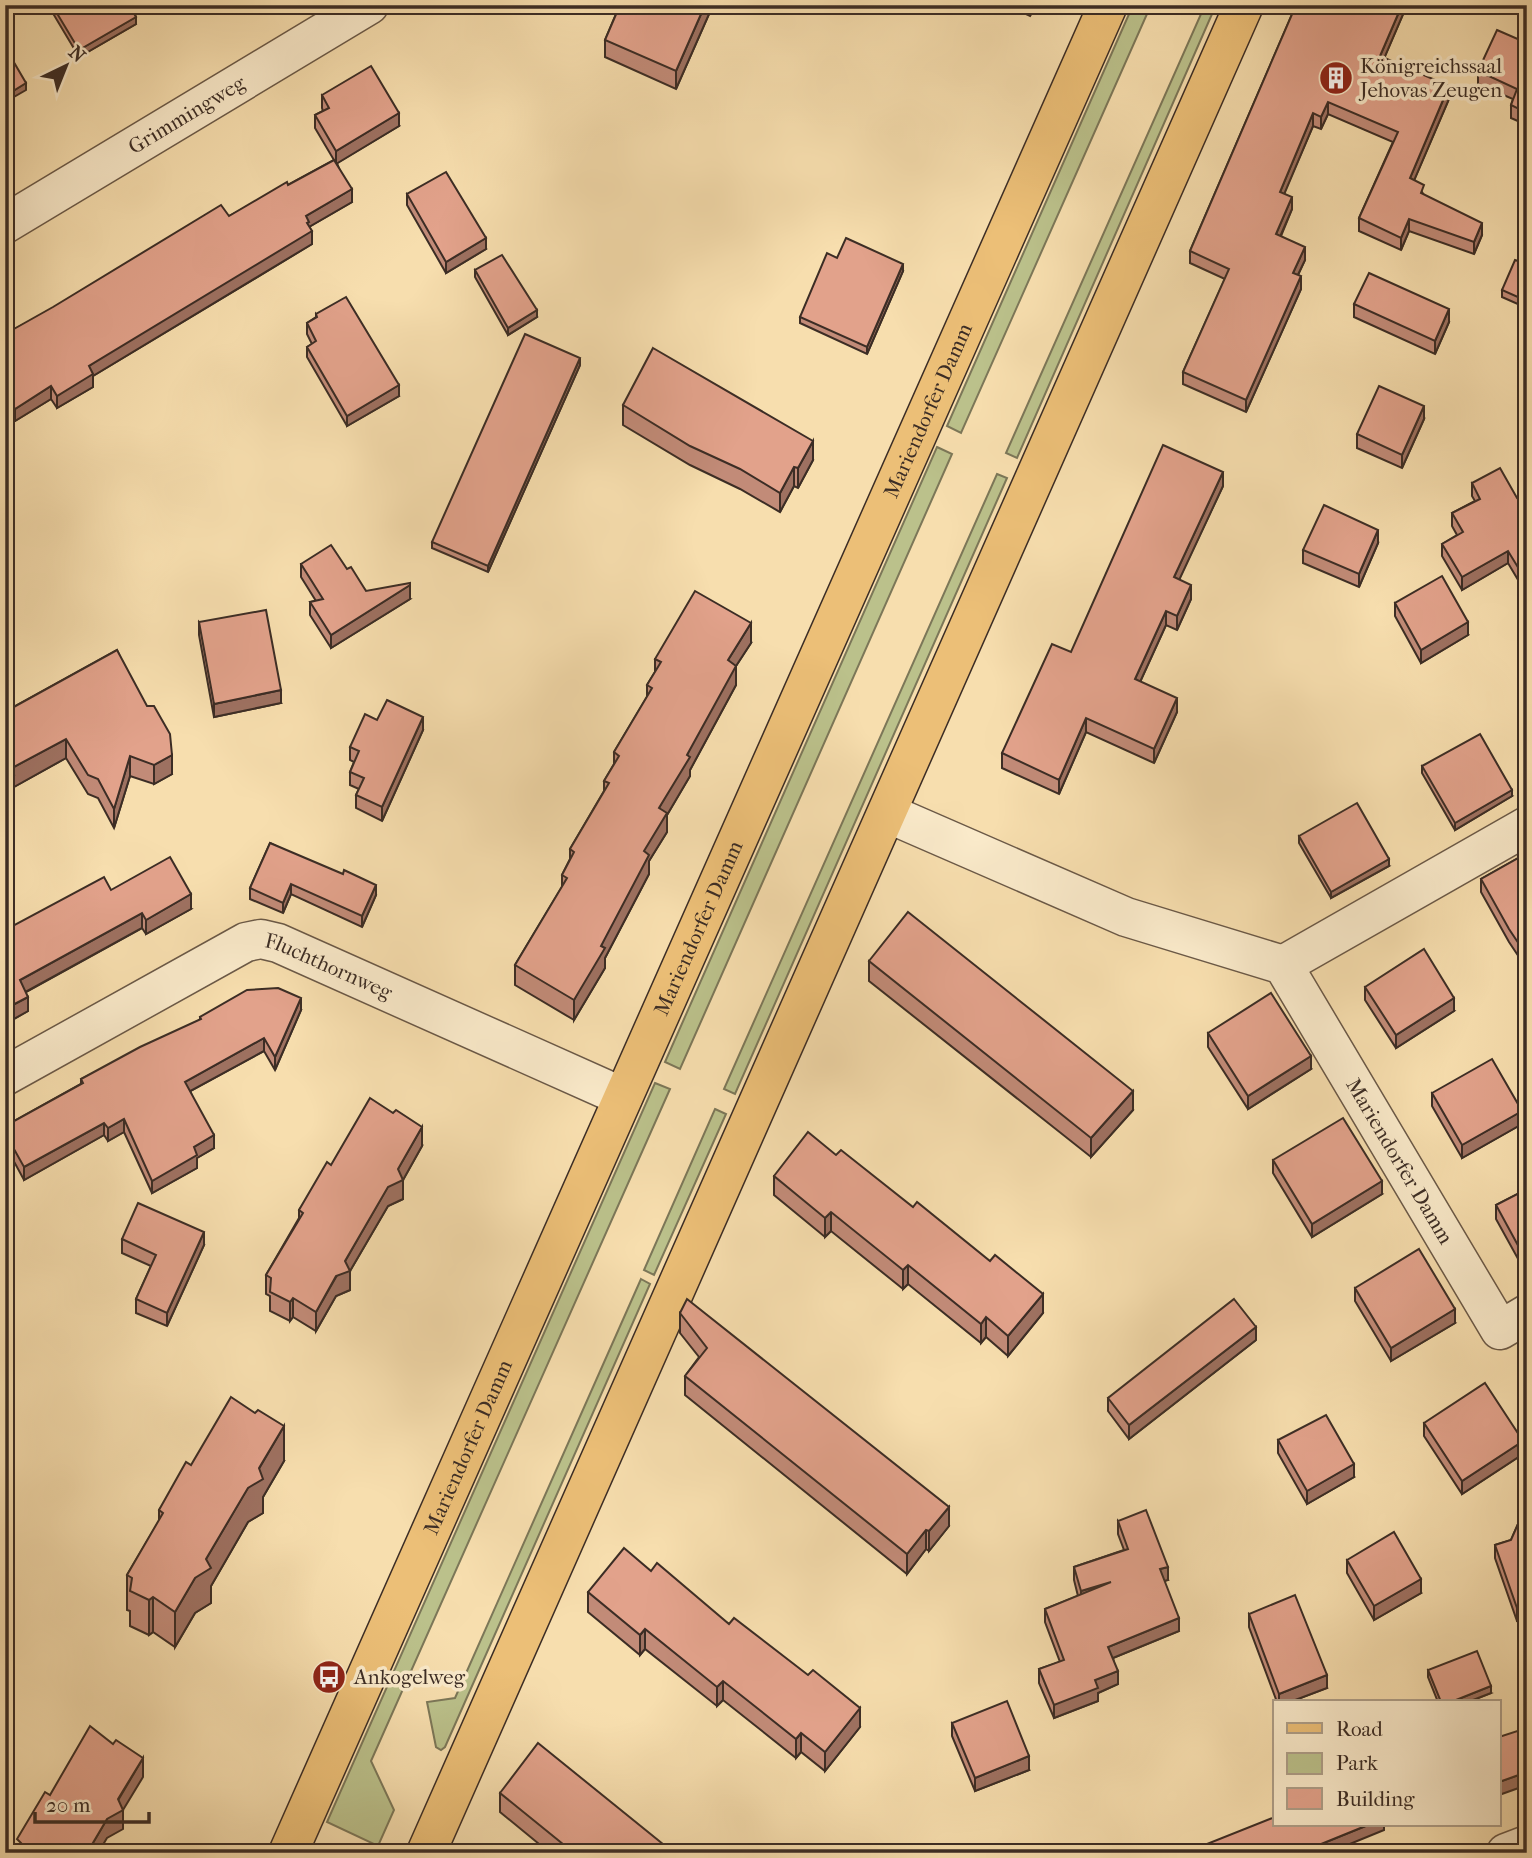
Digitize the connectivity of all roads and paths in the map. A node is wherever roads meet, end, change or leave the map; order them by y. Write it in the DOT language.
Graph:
graph roads {
  1 [pos="369,5"];
  2 [pos="1108,5"];
  3 [pos="1244,5"];
  4 [pos="5,224"];
  5 [pos="887,813"];
  6 [pos="1527,826"];
  7 [pos="1283,965"];
  8 [pos="5,1076"];
  9 [pos="623,1097"];
  10 [pos="1527,1314"];
  11 [pos="1527,1845"];
  12 [pos="288,1853"];
  13 [pos="426,1853"];
  14 [pos="1506,1853"];
  1 -- 4 [label="street, Grimmingweg"];
  2 -- 9 [label="main road, Mariendorfer Damm"];
  3 -- 5 [label="main road"];
  5 -- 7 [label="street"];
  5 -- 13 [label="main road"];
  6 -- 7 [label="street"];
  7 -- 10 [label="street, Mariendorfer Damm"];
  8 -- 9 [label="street, Fluchthornweg"];
  9 -- 12 [label="main road, Mariendorfer Damm"];
  11 -- 14 [label="street"];
}
